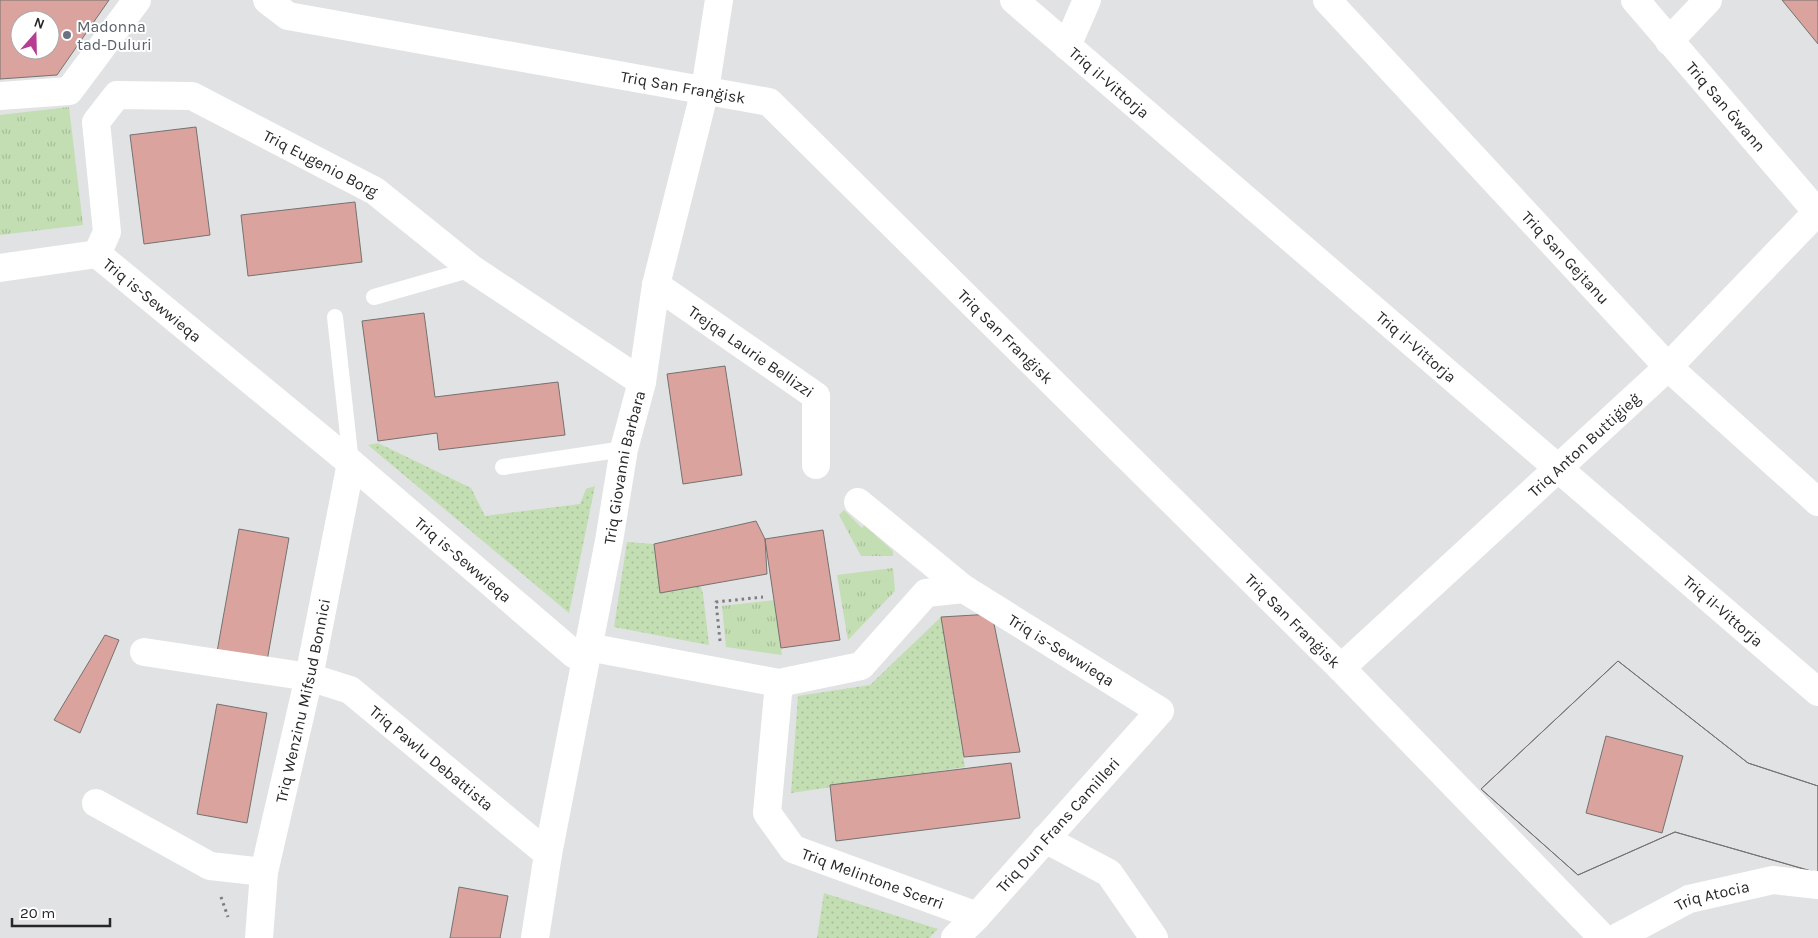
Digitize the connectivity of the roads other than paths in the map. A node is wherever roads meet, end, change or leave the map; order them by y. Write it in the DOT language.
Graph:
graph roads {
  1 [pos="137,0"];
  2 [pos="266,0"];
  3 [pos="719,0"];
  4 [pos="1014,0"];
  5 [pos="1087,0"];
  6 [pos="1328,0"];
  7 [pos="1634,0"];
  8 [pos="1708,0"];
  9 [pos="1669,41"];
  10 [pos="1067,46"];
  11 [pos="705,90"];
  12 [pos="0,96"];
  13 [pos="1818,211"];
  14 [pos="97,254"];
  15 [pos="0,268"];
  16 [pos="472,269"];
  17 [pos="656,285"];
  18 [pos="374,297"];
  19 [pos="335,317"];
  20 [pos="1668,367"];
  21 [pos="642,382"];
  22 [pos="624,449"];
  23 [pos="351,463"];
  24 [pos="816,465"];
  25 [pos="503,467"];
  26 [pos="1558,469"];
  27 [pos="858,502"];
  28 [pos="1818,502"];
  29 [pos="964,589"];
  30 [pos="588,647"];
  31 [pos="144,652"];
  32 [pos="1341,668"];
  33 [pos="309,677"];
  34 [pos="779,683"];
  35 [pos="1818,692"];
  36 [pos="1160,711"];
  37 [pos="96,803"];
  38 [pos="1045,839"];
  39 [pos="548,854"];
  40 [pos="264,872"];
  41 [pos="1818,885"];
  42 [pos="977,916"];
  43 [pos="259,938"];
  44 [pos="535,938"];
  45 [pos="955,938"];
  46 [pos="1154,938"];
  47 [pos="1604,938"];
  48 [pos="1616,938"];
  1 -- 12 [label="street"];
  2 -- 11 [label="street, Triq San Franġisk"];
  3 -- 11 [label="street, Triq Giovanni Barbara"];
  4 -- 10 [label="street, Triq il-Vittorja"];
  5 -- 10 [label="street"];
  6 -- 20 [label="street, Triq San Gejtanu"];
  7 -- 9 [label="street, Triq San Ġwann"];
  8 -- 9 [label="street"];
  9 -- 13 [label="street, Triq San Ġwann"];
  10 -- 26 [label="street, Triq il-Vittorja"];
  11 -- 17 [label="street, Triq Giovanni Barbara"];
  11 -- 32 [label="street, Triq San Franġisk"];
  13 -- 20 [label="street, Triq Anton Buttiġieġ"];
  14 -- 15 [label="street, Triq is-Sewwieqa"];
  14 -- 16 [label="street, Triq Eugenio Borg"];
  14 -- 23 [label="street, Triq is-Sewwieqa"];
  16 -- 18 [label="lane"];
  16 -- 21 [label="street, Triq Eugenio Borg"];
  17 -- 21 [label="street, Triq Giovanni Barbara"];
  17 -- 24 [label="street, Trejqa Laurie Bellizzi"];
  19 -- 23 [label="lane"];
  20 -- 26 [label="street, Triq Anton Buttiġieġ"];
  20 -- 28 [label="street, Triq San Gejtanu"];
  21 -- 22 [label="street, Triq Giovanni Barbara"];
  22 -- 25 [label="lane"];
  22 -- 30 [label="street, Triq Giovanni Barbara"];
  23 -- 30 [label="street, Triq is-Sewwieqa"];
  23 -- 33 [label="street, Triq Wenzinu Mifsud Bonnici"];
  26 -- 32 [label="street, Triq Anton Buttiġieġ"];
  26 -- 35 [label="street, Triq il-Vittorja"];
  27 -- 29 [label="street, Triq is-Sewwieqa"];
  29 -- 34 [label="street, Triq is-Sewwieqa"];
  29 -- 36 [label="street, Triq is-Sewwieqa"];
  30 -- 34 [label="street, Triq is-Sewwieqa"];
  30 -- 39 [label="street, Triq Giovanni Barbara"];
  31 -- 33 [label="street, Triq Pawlu Debattista"];
  32 -- 47 [label="street, Triq San Franġisk"];
  33 -- 39 [label="street, Triq Pawlu Debattista"];
  33 -- 40 [label="street, Triq Wenzinu Mifsud Bonnici"];
  34 -- 42 [label="street, Triq Melintone Scerri"];
  36 -- 38 [label="street, Triq Dun Frans Camilleri"];
  37 -- 40 [label="street"];
  38 -- 42 [label="street, Triq Dun Frans Camilleri"];
  38 -- 46 [label="street"];
  39 -- 44 [label="street, Triq Giovanni Barbara"];
  40 -- 43 [label="street, Triq Wenzinu Mifsud Bonnici"];
  41 -- 48 [label="street, Triq Atocia"];
  42 -- 45 [label="street, Triq Dun Frans Camilleri"];
}
